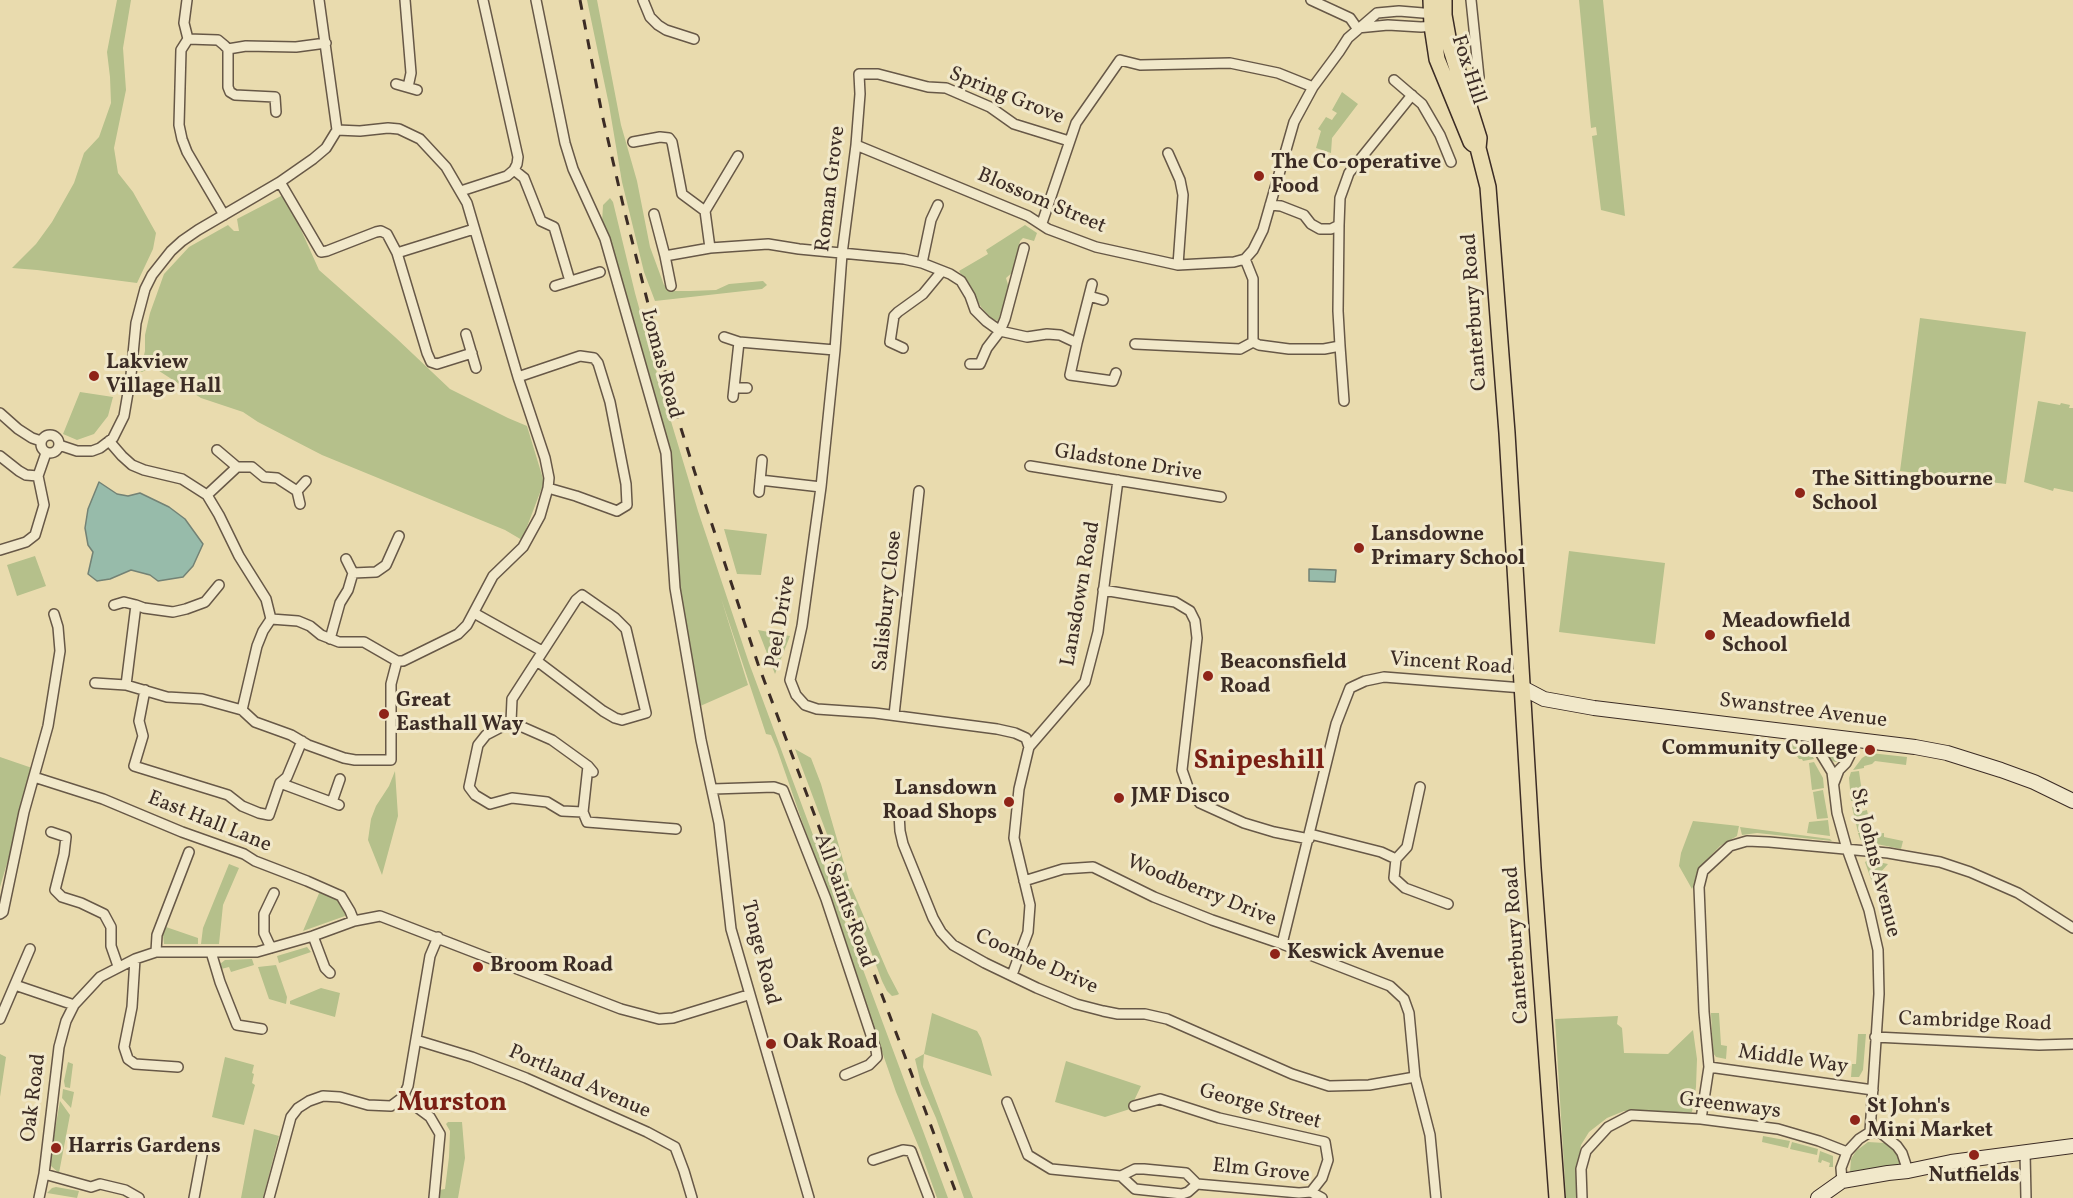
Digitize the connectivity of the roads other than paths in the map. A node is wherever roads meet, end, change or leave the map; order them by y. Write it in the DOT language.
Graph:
graph roads {
  1 [pos="187,0"];
  2 [pos="319,0"];
  3 [pos="405,0"];
  4 [pos="483,0"];
  5 [pos="536,0"];
  6 [pos="643,0"];
  7 [pos="1311,0"];
  8 [pos="1471,0"];
  9 [pos="1438,13"];
  10 [pos="1357,28"];
  11 [pos="188,39"];
  12 [pos="694,39"];
  13 [pos="326,43"];
  14 [pos="228,49"];
  15 [pos="859,75"];
  16 [pos="1479,77"];
  17 [pos="1394,80"];
  18 [pos="396,84"];
  19 [pos="1313,87"];
  20 [pos="1412,95"];
  21 [pos="276,111"];
  22 [pos="337,130"];
  23 [pos="1069,141"];
  24 [pos="633,142"];
  25 [pos="856,145"];
  26 [pos="1168,153"];
  27 [pos="738,156"];
  28 [pos="1451,162"];
  29 [pos="514,170"];
  30 [pos="280,182"];
  31 [pos="1488,187"];
  32 [pos="461,191"];
  33 [pos="938,205"];
  34 [pos="1270,205"];
  35 [pos="705,211"];
  36 [pos="654,213"];
  37 [pos="224,214"];
  38 [pos="1042,224"];
  39 [pos="1339,225"];
  40 [pos="474,229"];
  41 [pos="710,248"];
  42 [pos="1024,248"];
  43 [pos="397,253"];
  44 [pos="842,254"];
  45 [pos="665,256"];
  46 [pos="1245,259"];
  47 [pos="922,263"];
  48 [pos="1178,266"];
  49 [pos="942,271"];
  50 [pos="600,272"];
  51 [pos="570,281"];
  52 [pos="1092,284"];
  53 [pos="555,285"];
  54 [pos="671,286"];
  55 [pos="1089,296"];
  56 [pos="1103,300"];
  57 [pos="838,308"];
  58 [pos="1000,330"];
  59 [pos="466,334"];
  60 [pos="724,337"];
  61 [pos="739,342"];
  62 [pos="1252,342"];
  63 [pos="1077,343"];
  64 [pos="1135,344"];
  65 [pos="1340,346"];
  66 [pos="903,348"];
  67 [pos="835,350"];
  68 [pos="472,353"];
  69 [pos="970,363"];
  70 [pos="476,368"];
  71 [pos="1116,373"];
  72 [pos="518,376"];
  73 [pos="747,388"];
  74 [pos="1344,401"];
  75 [pos="0,413"];
  76 [pos="41,441"];
  77 [pos="109,441"];
  78 [pos="59,446"];
  79 [pos="217,450"];
  80 [pos="46,453"];
  81 [pos="0,456"];
  82 [pos="762,460"];
  83 [pos="237,466"];
  84 [pos="1030,466"];
  85 [pos="38,476"];
  86 [pos="306,480"];
  87 [pos="760,480"];
  88 [pos="1119,480"];
  89 [pos="821,487"];
  90 [pos="548,488"];
  91 [pos="297,491"];
  92 [pos="919,491"];
  93 [pos="759,492"];
  94 [pos="207,495"];
  95 [pos="1221,497"];
  96 [pos="300,504"];
  97 [pos="399,536"];
  98 [pos="0,550"];
  99 [pos="346,559"];
  100 [pos="353,573"];
  101 [pos="219,585"];
  102 [pos="1102,590"];
  103 [pos="114,605"];
  104 [pos="136,605"];
  105 [pos="474,613"];
  106 [pos="54,614"];
  107 [pos="271,620"];
  108 [pos="330,639"];
  109 [pos="542,651"];
  110 [pos="397,661"];
  111 [pos="537,661"];
  112 [pos="95,683"];
  113 [pos="126,685"];
  114 [pos="1523,688"];
  115 [pos="145,690"];
  116 [pos="242,710"];
  117 [pos="894,715"];
  118 [pos="511,722"];
  119 [pos="1822,735"];
  120 [pos="1858,739"];
  121 [pos="302,741"];
  122 [pos="703,747"];
  123 [pos="1029,747"];
  124 [pos="34,777"];
  125 [pos="340,779"];
  126 [pos="280,783"];
  127 [pos="1834,783"];
  128 [pos="1420,787"];
  129 [pos="713,789"];
  130 [pos="2073,801"];
  131 [pos="583,812"];
  132 [pos="899,814"];
  133 [pos="676,829"];
  134 [pos="51,832"];
  135 [pos="1310,836"];
  136 [pos="1847,849"];
  137 [pos="189,852"];
  138 [pos="1396,859"];
  139 [pos="1024,881"];
  140 [pos="274,893"];
  141 [pos="1448,903"];
  142 [pos="0,914"];
  143 [pos="354,921"];
  144 [pos="2073,928"];
  145 [pos="313,936"];
  146 [pos="438,937"];
  147 [pos="1282,944"];
  148 [pos="271,948"];
  149 [pos="30,949"];
  150 [pos="156,952"];
  151 [pos="211,952"];
  152 [pos="135,959"];
  153 [pos="118,966"];
  154 [pos="330,973"];
  155 [pos="1012,975"];
  156 [pos="15,985"];
  157 [pos="748,995"];
  158 [pos="74,1005"];
  159 [pos="0,1019"];
  160 [pos="262,1029"];
  161 [pos="1875,1037"];
  162 [pos="416,1040"];
  163 [pos="2073,1044"];
  164 [pos="178,1067"];
  165 [pos="1709,1067"];
  166 [pos="845,1075"];
  167 [pos="1415,1077"];
  168 [pos="1873,1090"];
  169 [pos="403,1097"];
  170 [pos="1007,1102"];
  171 [pos="1134,1106"];
  172 [pos="1701,1119"];
  173 [pos="1870,1132"];
  174 [pos="2073,1146"];
  175 [pos="203,1150"];
  176 [pos="1847,1152"];
  177 [pos="2025,1152"];
  178 [pos="873,1160"];
  179 [pos="1908,1171"];
  180 [pos="44,1174"];
  181 [pos="1120,1176"];
  182 [pos="1842,1181"];
  183 [pos="1197,1184"];
  184 [pos="1311,1192"];
  185 [pos="39,1198"];
  186 [pos="139,1198"];
  187 [pos="194,1198"];
  188 [pos="269,1198"];
  189 [pos="434,1198"];
  190 [pos="692,1198"];
  191 [pos="809,1198"];
  192 [pos="929,1198"];
  193 [pos="1322,1198"];
  194 [pos="1436,1198"];
  195 [pos="1557,1198"];
  196 [pos="1582,1198"];
  197 [pos="1818,1198"];
  198 [pos="2026,1198"];
  1 -- 11 [label="street"];
  2 -- 13 [label="street"];
  3 -- 18 [label="street"];
  4 -- 29 [label="street"];
  5 -- 122 [label="street, Lomas Road"];
  6 -- 12 [label="street"];
  7 -- 10 [label="street"];
  8 -- 16 [label="street, Fox Hill"];
  9 -- 10 [label="street"];
  9 -- 10 [label="street"];
  9 -- 31 [label="main road, Fox Hill"];
  10 -- 19 [label="street"];
  11 -- 14 [label="street"];
  11 -- 37 [label="street"];
  13 -- 14 [label="street"];
  13 -- 22 [label="street"];
  14 -- 21 [label="street"];
  15 -- 23 [label="street, Spring Grove"];
  15 -- 25 [label="street, Roman Grove"];
  17 -- 20 [label="street"];
  19 -- 23 [label="street"];
  19 -- 34 [label="street"];
  20 -- 28 [label="street"];
  20 -- 39 [label="street"];
  22 -- 30 [label="street"];
  22 -- 32 [label="street"];
  23 -- 38 [label="street"];
  24 -- 35 [label="street"];
  25 -- 38 [label="street, Blossom Street"];
  25 -- 44 [label="street, Roman Grove"];
  26 -- 48 [label="street"];
  27 -- 35 [label="street"];
  29 -- 32 [label="street"];
  29 -- 51 [label="street"];
  30 -- 37 [label="street"];
  30 -- 43 [label="street"];
  31 -- 114 [label="main road, Canterbury Road"];
  32 -- 40 [label="street"];
  33 -- 47 [label="street"];
  34 -- 39 [label="street"];
  34 -- 46 [label="street"];
  35 -- 41 [label="street"];
  36 -- 45 [label="street"];
  37 -- 77 [label="street"];
  38 -- 48 [label="street, Blossom Street"];
  39 -- 65 [label="street"];
  40 -- 43 [label="street"];
  40 -- 72 [label="street"];
  41 -- 44 [label="street"];
  41 -- 45 [label="street"];
  42 -- 58 [label="street"];
  43 -- 68 [label="street"];
  44 -- 47 [label="street"];
  44 -- 57 [label="street, Roman Grove"];
  45 -- 54 [label="street"];
  46 -- 48 [label="street, Blossom Street"];
  46 -- 62 [label="street"];
  47 -- 49 [label="street"];
  49 -- 58 [label="street"];
  49 -- 66 [label="street"];
  50 -- 51 [label="street"];
  51 -- 53 [label="street"];
  52 -- 55 [label="street"];
  55 -- 56 [label="street"];
  55 -- 63 [label="street"];
  57 -- 67 [label="street, Peel Drive"];
  58 -- 63 [label="street"];
  58 -- 69 [label="street"];
  59 -- 68 [label="street"];
  60 -- 61 [label="street"];
  61 -- 67 [label="street"];
  61 -- 73 [label="street"];
  62 -- 64 [label="street"];
  62 -- 65 [label="street"];
  63 -- 71 [label="street"];
  65 -- 74 [label="street"];
  67 -- 89 [label="street, Peel Drive"];
  68 -- 70 [label="street"];
  72 -- 90 [label="street"];
  72 -- 90 [label="street"];
  75 -- 76 [label="street"];
  76 -- 78 [label="street"];
  76 -- 80 [label="street"];
  77 -- 78 [label="street"];
  77 -- 94 [label="street"];
  78 -- 80 [label="street"];
  79 -- 83 [label="street"];
  80 -- 85 [label="street"];
  81 -- 85 [label="street"];
  82 -- 87 [label="street"];
  83 -- 91 [label="street"];
  83 -- 94 [label="street"];
  84 -- 88 [label="street, Gladstone Drive"];
  85 -- 98 [label="street"];
  86 -- 91 [label="street"];
  87 -- 89 [label="street"];
  87 -- 93 [label="street"];
  88 -- 95 [label="street, Gladstone Drive"];
  88 -- 102 [label="street, Lansdown Road"];
  89 -- 117 [label="street, Peel Drive"];
  90 -- 105 [label="street"];
  91 -- 96 [label="street"];
  92 -- 117 [label="street, Salisbury Close"];
  94 -- 107 [label="street"];
  97 -- 100 [label="street"];
  99 -- 100 [label="street"];
  100 -- 108 [label="street"];
  101 -- 104 [label="street"];
  102 -- 123 [label="street, Lansdown Road"];
  102 -- 135 [label="street"];
  103 -- 104 [label="street"];
  104 -- 113 [label="street"];
  105 -- 109 [label="street"];
  105 -- 110 [label="street"];
  106 -- 124 [label="street"];
  107 -- 108 [label="street"];
  107 -- 116 [label="street"];
  108 -- 110 [label="street"];
  109 -- 111 [label="street"];
  109 -- 111 [label="street"];
  110 -- 121 [label="street"];
  111 -- 118 [label="street"];
  112 -- 113 [label="street"];
  113 -- 115 [label="street"];
  114 -- 119 [label="street, Swanstree Avenue"];
  114 -- 135 [label="street, Vincent Road"];
  114 -- 195 [label="main road, Canterbury Road"];
  115 -- 116 [label="street"];
  115 -- 126 [label="street"];
  116 -- 121 [label="street"];
  117 -- 123 [label="street, Peel Drive"];
  118 -- 131 [label="street"];
  118 -- 131 [label="street"];
  119 -- 120 [label="street, Swanstree Avenue"];
  119 -- 127 [label="street, St. Johns Avenue"];
  120 -- 127 [label="street, St. Johns Avenue"];
  120 -- 130 [label="street, Swanstree Avenue"];
  121 -- 126 [label="street"];
  122 -- 129 [label="street, Tonge Road"];
  123 -- 139 [label="street, Lansdown Road"];
  124 -- 142 [label="street"];
  124 -- 143 [label="street, East Hall Lane"];
  125 -- 126 [label="street"];
  127 -- 136 [label="street, St. Johns Avenue"];
  128 -- 138 [label="street"];
  129 -- 157 [label="street, Tonge Road"];
  129 -- 166 [label="street, All Saints Road"];
  131 -- 133 [label="street"];
  132 -- 155 [label="street, Coombe Drive"];
  134 -- 153 [label="street"];
  135 -- 138 [label="street"];
  135 -- 147 [label="street"];
  136 -- 144 [label="street"];
  136 -- 161 [label="street, St. Johns Avenue"];
  136 -- 165 [label="street"];
  137 -- 150 [label="street"];
  138 -- 141 [label="street"];
  139 -- 147 [label="street, Woodberry Drive"];
  139 -- 155 [label="street, Lansdown Road"];
  140 -- 148 [label="street"];
  143 -- 145 [label="street, Oak Road"];
  143 -- 146 [label="street, Oak Road"];
  145 -- 148 [label="street, Oak Road"];
  145 -- 154 [label="street"];
  146 -- 157 [label="street, Oak Road"];
  146 -- 162 [label="street"];
  147 -- 167 [label="street, Woodberry Drive"];
  148 -- 151 [label="street, Oak Road"];
  149 -- 156 [label="street"];
  150 -- 151 [label="street, Oak Road"];
  150 -- 152 [label="street, Oak Road"];
  151 -- 160 [label="street"];
  152 -- 153 [label="street, Oak Road"];
  152 -- 164 [label="street"];
  153 -- 158 [label="street, Oak Road"];
  155 -- 167 [label="street, Coombe Drive"];
  156 -- 158 [label="street"];
  156 -- 159 [label="street"];
  157 -- 191 [label="street, Tonge Road"];
  158 -- 180 [label="street, Oak Road"];
  161 -- 163 [label="street, Cambridge Road"];
  161 -- 168 [label="street, St. Johns Avenue"];
  162 -- 169 [label="street"];
  162 -- 190 [label="street, Portland Avenue"];
  165 -- 168 [label="street, Middle Way"];
  165 -- 172 [label="street"];
  167 -- 194 [label="street, Woodberry Drive"];
  168 -- 173 [label="street, St. Johns Avenue"];
  169 -- 188 [label="street"];
  169 -- 189 [label="street"];
  170 -- 181 [label="street, Elm Grove"];
  171 -- 184 [label="street, George Street"];
  172 -- 176 [label="street, Greenways"];
  172 -- 196 [label="street, Greenways"];
  173 -- 176 [label="street"];
  173 -- 179 [label="street"];
  174 -- 177 [label="street"];
  175 -- 187 [label="street"];
  176 -- 182 [label="street"];
  177 -- 179 [label="street"];
  177 -- 198 [label="street"];
  178 -- 192 [label="street"];
  179 -- 182 [label="street"];
  180 -- 185 [label="street, Oak Road"];
  180 -- 186 [label="street"];
  181 -- 183 [label="street, Elm Grove"];
  181 -- 183 [label="street, Elm Grove"];
  182 -- 197 [label="street"];
  183 -- 184 [label="street, Elm Grove"];
  184 -- 193 [label="street, Elm Grove"];
}
